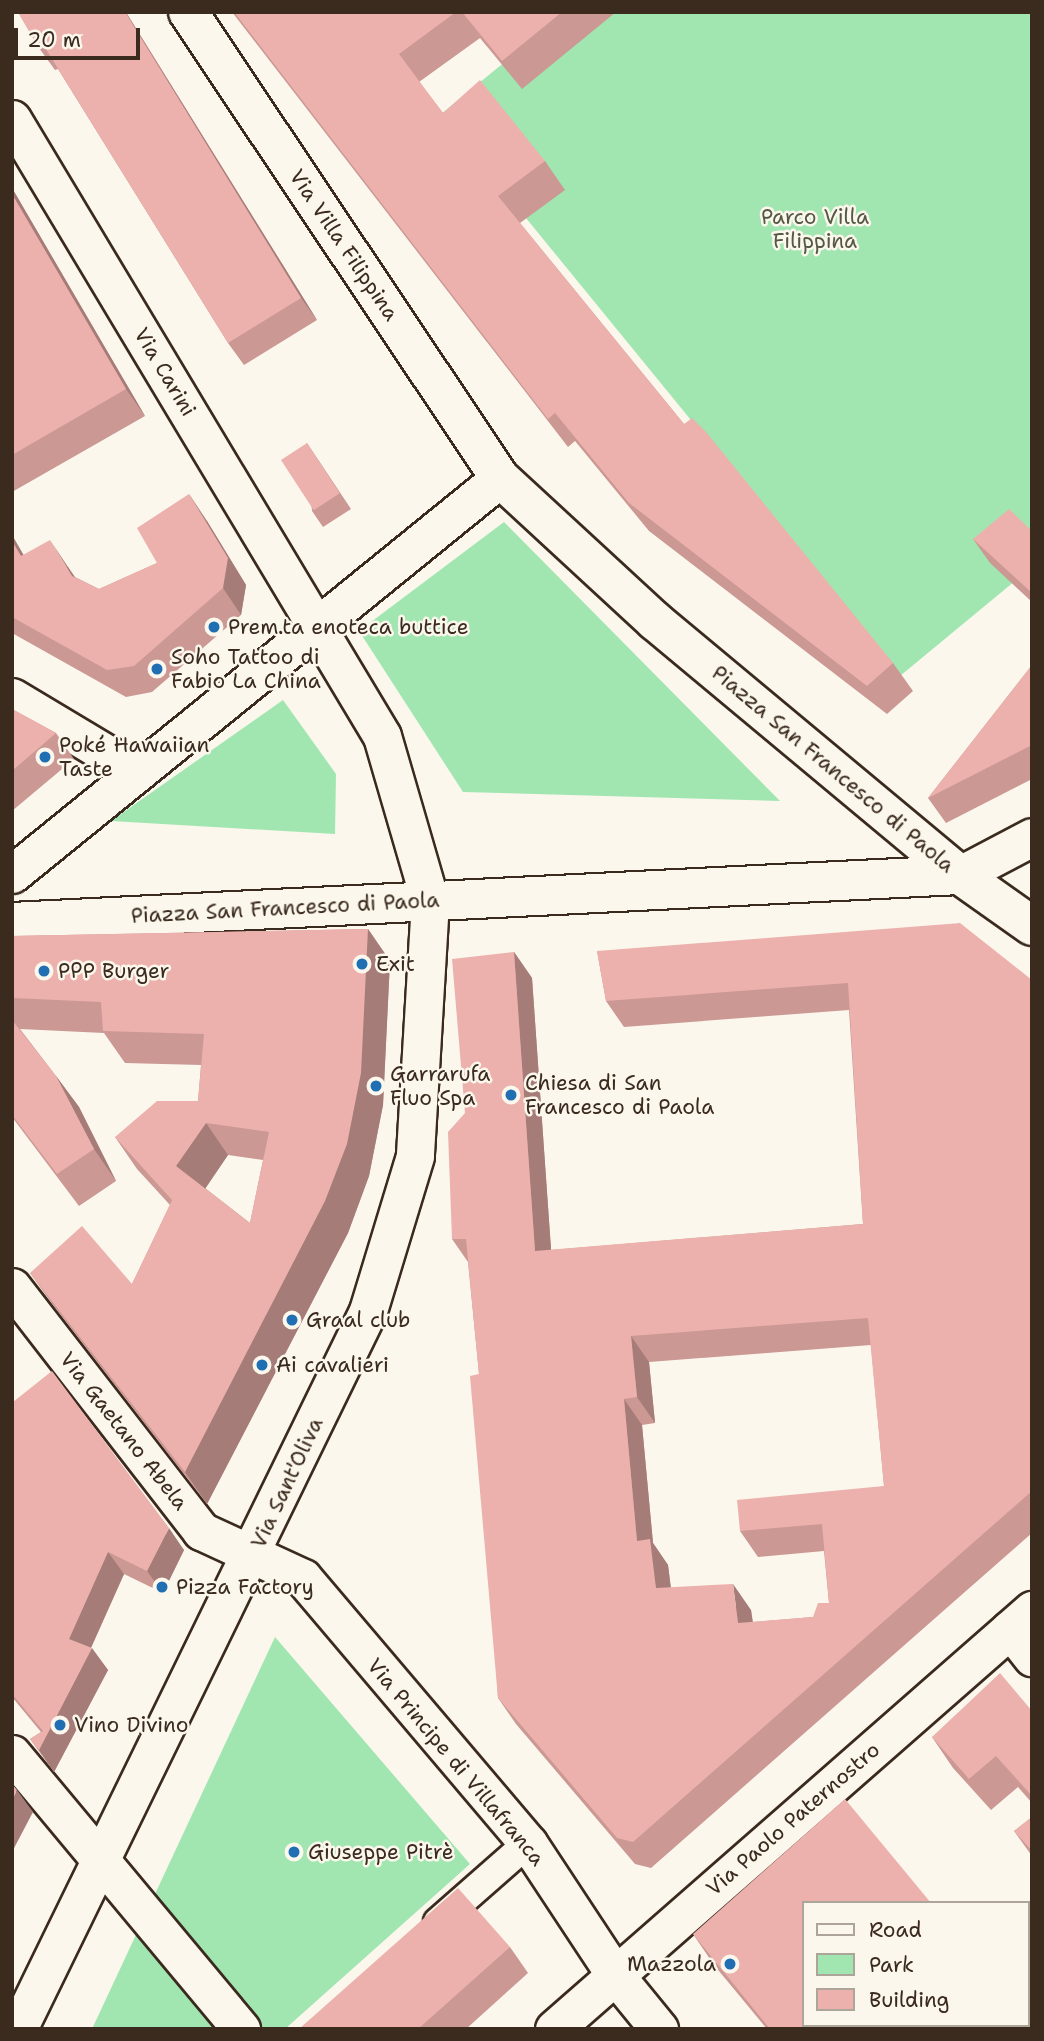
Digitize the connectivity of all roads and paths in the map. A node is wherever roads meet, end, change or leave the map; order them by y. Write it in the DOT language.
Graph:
graph roads {
  1 [pos="188,12"];
  2 [pos="12,119"];
  3 [pos="500,478"];
  4 [pos="318,625"];
  5 [pos="12,696"];
  6 [pos="137,772"];
  7 [pos="1032,837"];
  8 [pos="12,874"];
  9 [pos="960,875"];
  10 [pos="430,901"];
  11 [pos="12,922"];
  12 [pos="1032,926"];
  13 [pos="12,1287"];
  14 [pos="253,1555"];
  15 [pos="1025,1632"];
  16 [pos="12,1754"];
  17 [pos="528,1843"];
  18 [pos="102,1863"];
  19 [pos="413,1944"];
  20 [pos="615,1975"];
  21 [pos="18,2029"];
  22 [pos="241,2029"];
  23 [pos="554,2029"];
  24 [pos="659,2029"];
  1 -- 3 [label="street, Via Villa Filippina"];
  2 -- 4 [label="street, Via Carini"];
  3 -- 4 [label="street"];
  3 -- 9 [label="street, Piazza San Francesco di Paola"];
  4 -- 6 [label="street"];
  4 -- 10 [label="street, Via Carini"];
  5 -- 6 [label="street"];
  6 -- 8 [label="street"];
  7 -- 9 [label="street"];
  9 -- 10 [label="street, Piazza San Francesco di Paola"];
  9 -- 12 [label="street"];
  10 -- 11 [label="street, Piazza San Francesco di Paola"];
  10 -- 14 [label="street, Via Sant'Oliva"];
  13 -- 14 [label="street, Via Gaetano Abela"];
  14 -- 17 [label="street, Via Principe di Villafranca"];
  14 -- 18 [label="street, Via Sant'Oliva"];
  15 -- 20 [label="street, Via Paolo Paternostro"];
  16 -- 18 [label="street"];
  17 -- 19 [label="street"];
  17 -- 20 [label="street, Via Principe di Villafranca"];
  18 -- 21 [label="street, Via Sant'Oliva"];
  18 -- 22 [label="street"];
  20 -- 23 [label="street, Via Paolo Paternostro"];
  20 -- 24 [label="street, Via Principe di Villafranca"];
}
